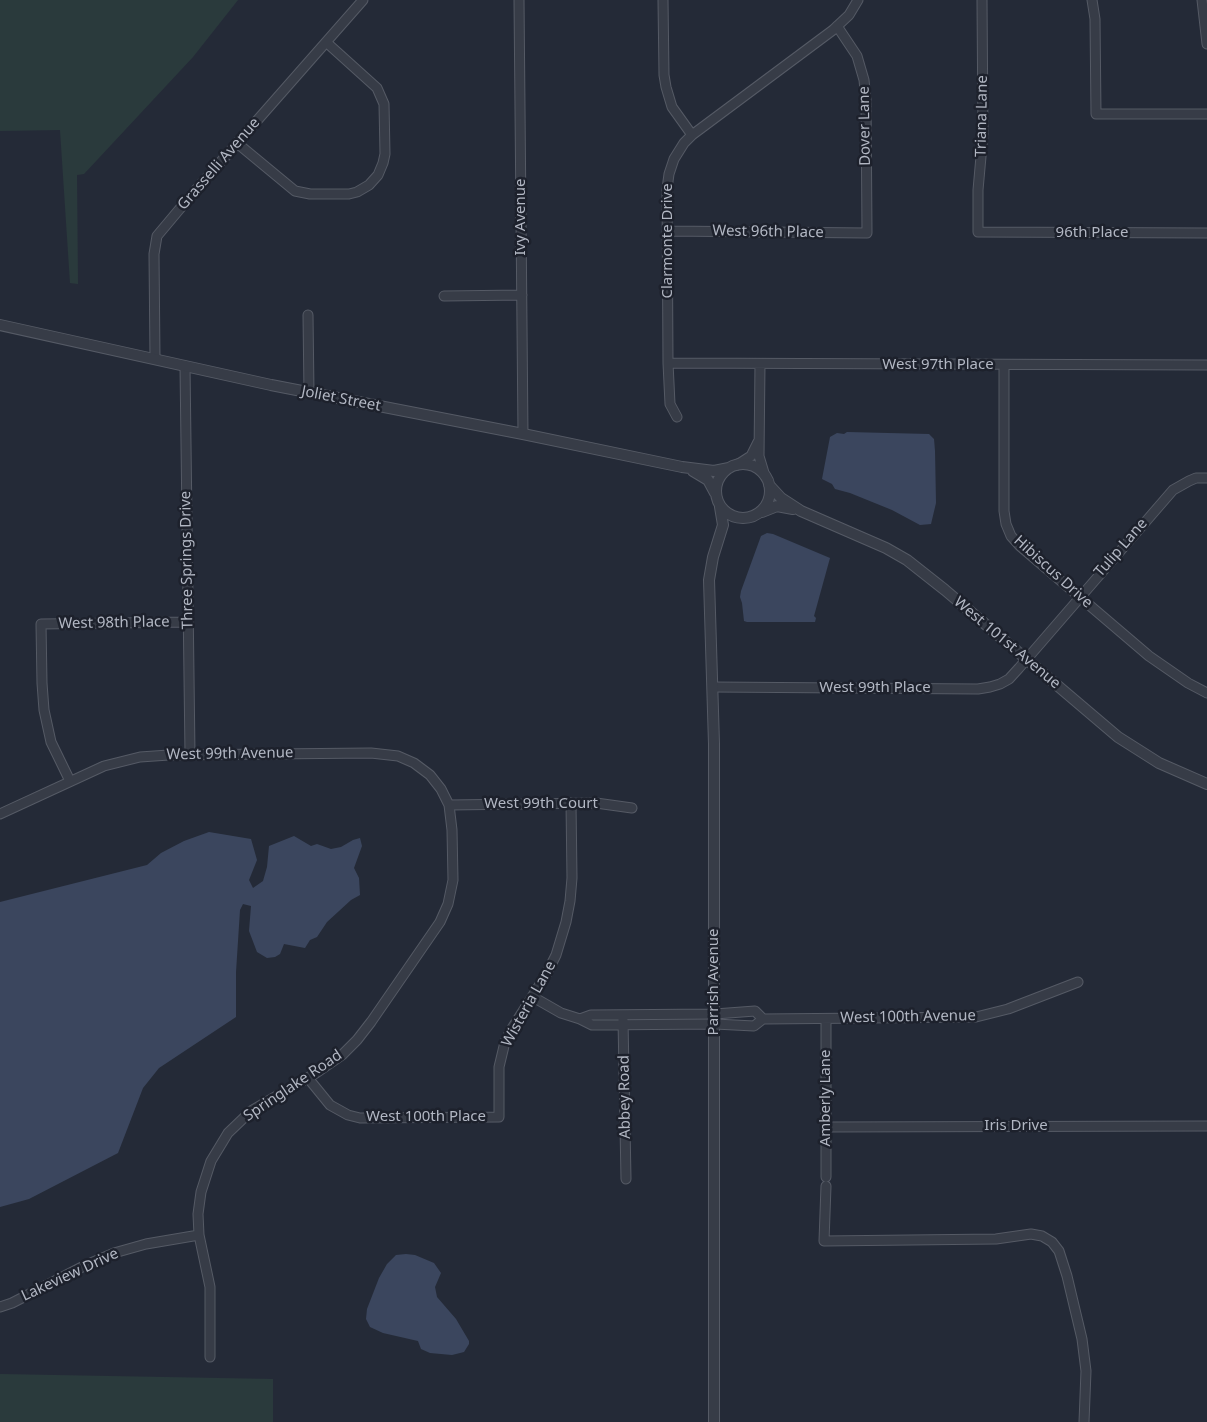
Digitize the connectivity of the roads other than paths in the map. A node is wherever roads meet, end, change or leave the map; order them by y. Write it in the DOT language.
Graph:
graph roads {
  1 [pos="363,0"];
  2 [pos="519,0"];
  3 [pos="663,0"];
  4 [pos="858,0"];
  5 [pos="982,0"];
  6 [pos="1092,0"];
  7 [pos="1202,0"];
  8 [pos="837,26"];
  9 [pos="326,42"];
  10 [pos="1207,44"];
  11 [pos="1207,114"];
  12 [pos="692,135"];
  13 [pos="237,143"];
  14 [pos="668,231"];
  15 [pos="978,232"];
  16 [pos="867,233"];
  17 [pos="1207,233"];
  18 [pos="522,295"];
  19 [pos="444,296"];
  20 [pos="308,316"];
  21 [pos="0,325"];
  22 [pos="155,359"];
  23 [pos="668,363"];
  24 [pos="760,364"];
  25 [pos="1004,365"];
  26 [pos="1207,365"];
  27 [pos="185,366"];
  28 [pos="309,393"];
  29 [pos="678,417"];
  30 [pos="523,434"];
  31 [pos="759,440"];
  32 [pos="682,467"];
  33 [pos="733,467"];
  34 [pos="1207,478"];
  35 [pos="767,480"];
  36 [pos="716,494"];
  37 [pos="720,507"];
  38 [pos="801,510"];
  39 [pos="759,513"];
  40 [pos="748,518"];
  41 [pos="718,543"];
  42 [pos="1079,597"];
  43 [pos="188,622"];
  44 [pos="1027,659"];
  45 [pos="713,687"];
  46 [pos="1207,693"];
  47 [pos="190,754"];
  48 [pos="70,781"];
  49 [pos="1207,784"];
  50 [pos="571,803"];
  51 [pos="449,805"];
  52 [pos="632,808"];
  53 [pos="0,814"];
  54 [pos="1078,982"];
  55 [pos="533,997"];
  56 [pos="623,1014"];
  57 [pos="580,1019"];
  58 [pos="715,1019"];
  59 [pos="763,1019"];
  60 [pos="826,1019"];
  61 [pos="624,1024"];
  62 [pos="308,1078"];
  63 [pos="499,1117"];
  64 [pos="1207,1126"];
  65 [pos="826,1127"];
  66 [pos="626,1179"];
  67 [pos="199,1235"];
  68 [pos="0,1307"];
  69 [pos="210,1357"];
  70 [pos="714,1422"];
  71 [pos="1084,1422"];
  1 -- 9 [label="street, Grasselli Avenue"];
  2 -- 18 [label="street, Ivy Avenue"];
  3 -- 12 [label="street"];
  4 -- 8 [label="street, Clarmonte Drive"];
  5 -- 15 [label="street, Triana Lane"];
  6 -- 11 [label="street"];
  7 -- 10 [label="street"];
  8 -- 12 [label="street, Clarmonte Drive"];
  8 -- 16 [label="street, Dover Lane"];
  9 -- 13 [label="street, Grasselli Avenue"];
  9 -- 13 [label="street"];
  12 -- 14 [label="street, Clarmonte Drive"];
  13 -- 22 [label="street, Grasselli Avenue"];
  14 -- 16 [label="street, West 96th Place"];
  14 -- 23 [label="street, Clarmonte Drive"];
  15 -- 17 [label="street, 96th Place"];
  18 -- 19 [label="street"];
  18 -- 30 [label="street, Ivy Avenue"];
  20 -- 28 [label="street"];
  21 -- 22 [label="street, Joliet Street"];
  22 -- 27 [label="street, Joliet Street"];
  23 -- 24 [label="street, West 97th Place"];
  23 -- 29 [label="street, Clarmonte Drive"];
  24 -- 25 [label="street, West 97th Place"];
  24 -- 31 [label="street"];
  25 -- 26 [label="street, West 97th Place"];
  25 -- 42 [label="street, Hibiscus Drive"];
  27 -- 28 [label="street, Joliet Street"];
  27 -- 43 [label="street, Three Springs Drive"];
  28 -- 30 [label="street, Joliet Street"];
  30 -- 32 [label="street, Joliet Street"];
  31 -- 33 [label="street"];
  31 -- 35 [label="street"];
  32 -- 33 [label="street, Joliet Street"];
  32 -- 36 [label="street, Joliet Street"];
  33 -- 35 [label="street"];
  33 -- 36 [label="street"];
  34 -- 42 [label="street, Tulip Lane"];
  35 -- 38 [label="street, West 101st Avenue"];
  35 -- 39 [label="street"];
  36 -- 37 [label="street, Parrish Avenue"];
  37 -- 40 [label="street"];
  37 -- 41 [label="street, Parrish Avenue"];
  38 -- 39 [label="street, West 101st Avenue"];
  38 -- 44 [label="street, West 101st Avenue"];
  39 -- 40 [label="street, Parrish Avenue"];
  40 -- 41 [label="street, Parrish Avenue"];
  41 -- 45 [label="street, Parrish Avenue"];
  42 -- 44 [label="street, Tulip Lane"];
  42 -- 46 [label="street, Hibiscus Drive"];
  43 -- 47 [label="street, Three Springs Drive"];
  43 -- 48 [label="street, West 98th Place"];
  44 -- 45 [label="street, West 99th Place"];
  44 -- 49 [label="street, West 101st Avenue"];
  45 -- 58 [label="street, Parrish Avenue"];
  47 -- 48 [label="street, West 99th Avenue"];
  47 -- 51 [label="street, West 99th Avenue"];
  48 -- 53 [label="street, West 99th Avenue"];
  50 -- 51 [label="street, West 99th Court"];
  50 -- 52 [label="street, West 99th Court"];
  50 -- 55 [label="street, Wisteria Lane"];
  51 -- 62 [label="street, Springlake Road"];
  54 -- 60 [label="street, West 100th Avenue"];
  55 -- 57 [label="street, West 100th Avenue"];
  55 -- 63 [label="street, Wisteria Lane"];
  56 -- 57 [label="street, West 100th Avenue"];
  56 -- 58 [label="street, West 100th Avenue"];
  56 -- 61 [label="street, Abbey Road"];
  57 -- 61 [label="street, West 100th Avenue"];
  58 -- 59 [label="street, West 100th Avenue"];
  58 -- 59 [label="street, West 100th Avenue"];
  58 -- 61 [label="street, West 100th Avenue"];
  58 -- 70 [label="street, Parrish Avenue"];
  59 -- 60 [label="street, West 100th Avenue"];
  60 -- 65 [label="street, Amberly Lane"];
  61 -- 66 [label="street, Abbey Road"];
  62 -- 63 [label="street, West 100th Place"];
  62 -- 67 [label="street, Springlake Road"];
  64 -- 65 [label="street, Iris Drive"];
  65 -- 71 [label="street, Amberly Lane"];
  67 -- 68 [label="street, Lakeview Drive"];
  67 -- 69 [label="street, Springlake Road"];
}
